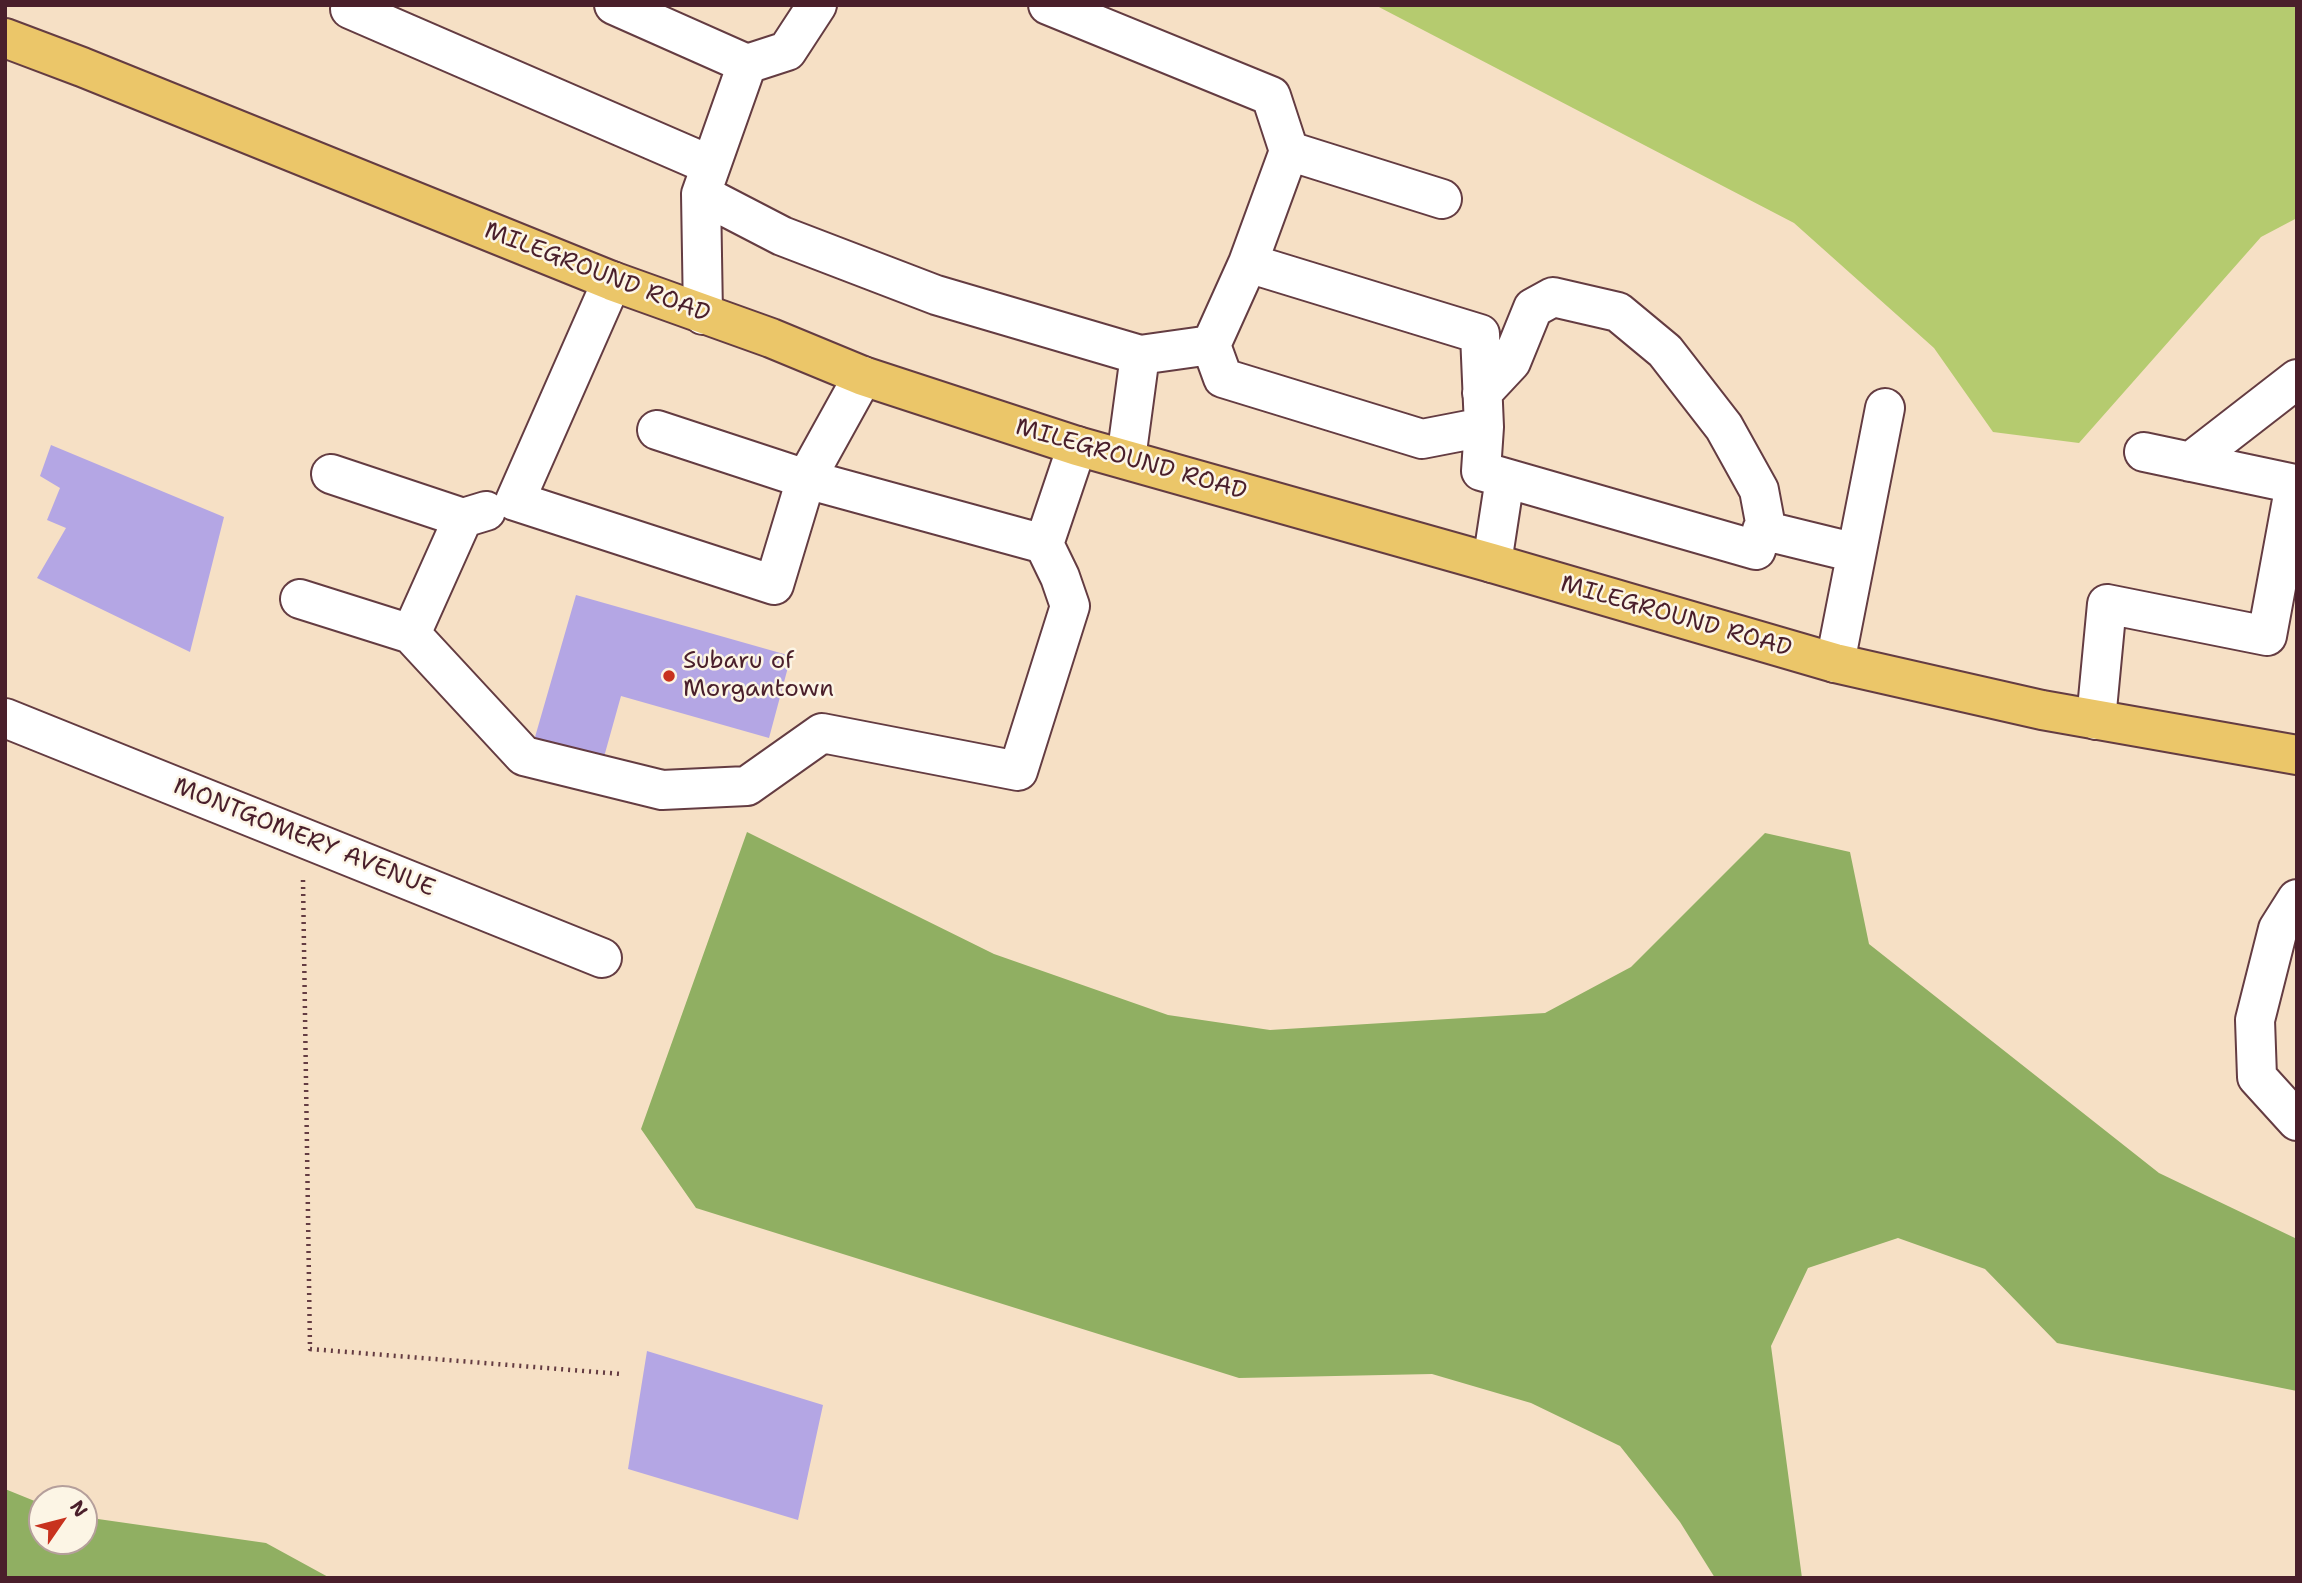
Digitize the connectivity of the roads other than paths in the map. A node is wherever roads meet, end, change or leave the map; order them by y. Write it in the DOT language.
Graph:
graph roads {
  1 [pos="614,5"];
  2 [pos="817,5"];
  3 [pos="1048,5"];
  4 [pos="350,9"];
  5 [pos="5,38"];
  6 [pos="747,64"];
  7 [pos="1289,151"];
  8 [pos="706,179"];
  9 [pos="1442,199"];
  10 [pos="1248,263"];
  11 [pos="612,281"];
  12 [pos="703,315"];
  13 [pos="1211,345"];
  14 [pos="1140,355"];
  15 [pos="863,376"];
  16 [pos="2297,379"];
  17 [pos="1885,408"];
  18 [pos="1483,410"];
  19 [pos="657,430"];
  20 [pos="1077,446"];
  21 [pos="2144,453"];
  22 [pos="1126,459"];
  23 [pos="2190,462"];
  24 [pos="331,474"];
  25 [pos="1505,478"];
  26 [pos="806,479"];
  27 [pos="515,501"];
  28 [pos="464,518"];
  29 [pos="1762,530"];
  30 [pos="1044,544"];
  31 [pos="1856,553"];
  32 [pos="1492,563"];
  33 [pos="300,598"];
  34 [pos="411,634"];
  35 [pos="1835,663"];
  36 [pos="5,718"];
  37 [pos="2096,720"];
  38 [pos="2297,755"];
  39 [pos="2297,899"];
  40 [pos="602,958"];
  41 [pos="2297,1121"];
  1 -- 6 [label="street"];
  2 -- 6 [label="street"];
  3 -- 7 [label="street"];
  4 -- 8 [label="street"];
  5 -- 11 [label="main road, MILEGROUND ROAD"];
  6 -- 8 [label="street"];
  7 -- 9 [label="street"];
  7 -- 10 [label="street"];
  8 -- 12 [label="street"];
  8 -- 14 [label="street"];
  10 -- 13 [label="street"];
  10 -- 18 [label="street"];
  11 -- 12 [label="main road, MILEGROUND ROAD"];
  11 -- 27 [label="street"];
  12 -- 15 [label="main road, MILEGROUND ROAD"];
  13 -- 14 [label="street"];
  13 -- 18 [label="street"];
  14 -- 22 [label="street"];
  15 -- 20 [label="main road, MILEGROUND ROAD"];
  15 -- 26 [label="street"];
  16 -- 23 [label="street"];
  17 -- 31 [label="street"];
  18 -- 25 [label="street"];
  18 -- 29 [label="street"];
  19 -- 26 [label="street"];
  20 -- 22 [label="main road, MILEGROUND ROAD"];
  20 -- 30 [label="street"];
  21 -- 23 [label="street"];
  22 -- 32 [label="main road, MILEGROUND ROAD"];
  23 -- 37 [label="street"];
  24 -- 28 [label="street"];
  25 -- 29 [label="street"];
  25 -- 32 [label="street"];
  26 -- 27 [label="street"];
  26 -- 30 [label="street"];
  27 -- 28 [label="street"];
  28 -- 34 [label="street"];
  29 -- 31 [label="street"];
  30 -- 34 [label="street"];
  31 -- 35 [label="street"];
  32 -- 35 [label="main road, MILEGROUND ROAD"];
  33 -- 34 [label="street"];
  35 -- 37 [label="main road, MILEGROUND ROAD"];
  36 -- 40 [label="street, MONTGOMERY AVENUE"];
  37 -- 38 [label="main road, MILEGROUND ROAD"];
  39 -- 41 [label="street"];
}
